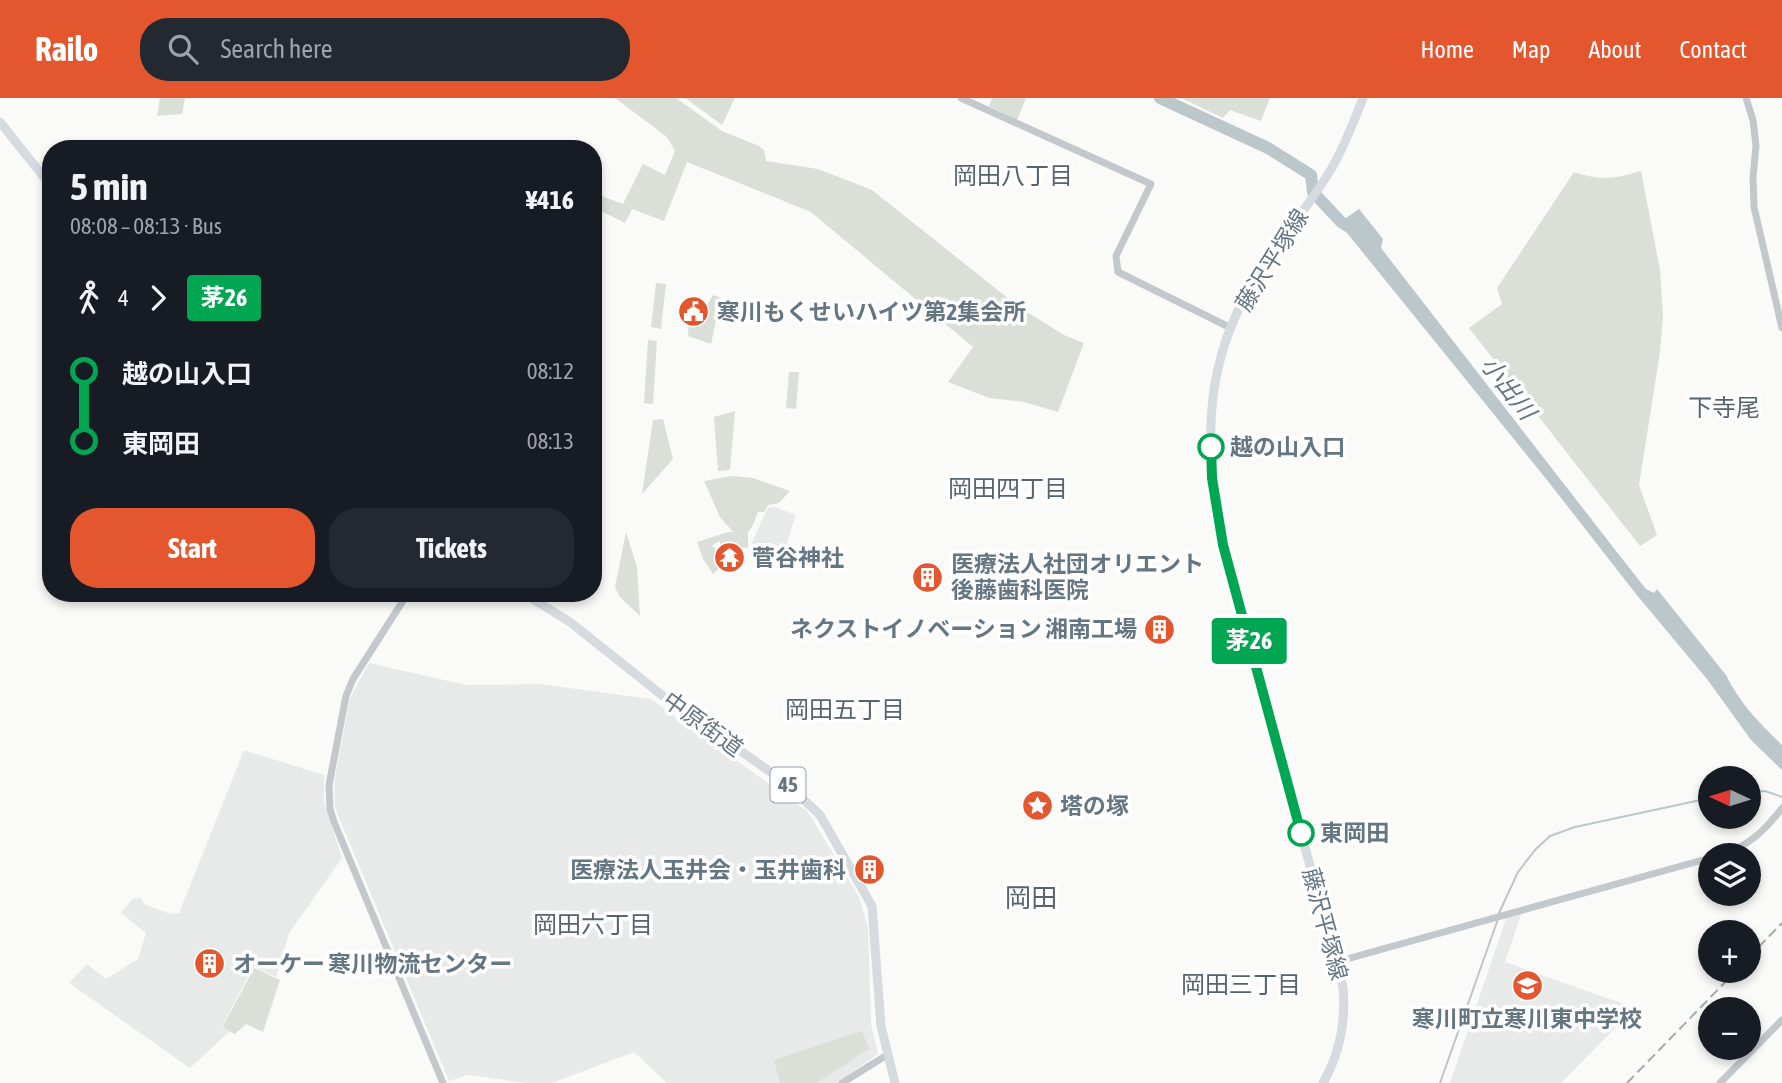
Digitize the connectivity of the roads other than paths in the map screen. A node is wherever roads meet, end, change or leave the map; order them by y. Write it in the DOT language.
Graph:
graph roads {
  1 [pos="961,98"];
  2 [pos="1363,98"];
  3 [pos="1746,98"];
  4 [pos="0,122"];
  5 [pos="42,175"];
  6 [pos="1231,328"];
  7 [pos="1782,328"];
  8 [pos="402,602"];
  9 [pos="538,602"];
  10 [pos="1782,808"];
  11 [pos="1748,843"];
  12 [pos="1698,861"];
  13 [pos="1336,962"];
  14 [pos="1782,1020"];
  15 [pos="887,1055"];
  16 [pos="443,1083"];
  17 [pos="842,1083"];
  18 [pos="895,1083"];
  19 [pos="1323,1083"];
  20 [pos="1720,1083"];
  1 -- 6 [label="street"];
  2 -- 6 [label="main road, 藤沢平塚線"];
  3 -- 7 [label="street"];
  4 -- 5 [label="main road"];
  6 -- 13 [label="main road, 藤沢平塚線"];
  8 -- 16 [label="street"];
  9 -- 15 [label="main road, 中原街道 / 45"];
  10 -- 11 [label="street"];
  12 -- 13 [label="street"];
  13 -- 19 [label="main road, 藤沢平塚線"];
  14 -- 20 [label="street"];
  15 -- 17 [label="street"];
  15 -- 18 [label="main road, 中原街道 / 45"];
}
